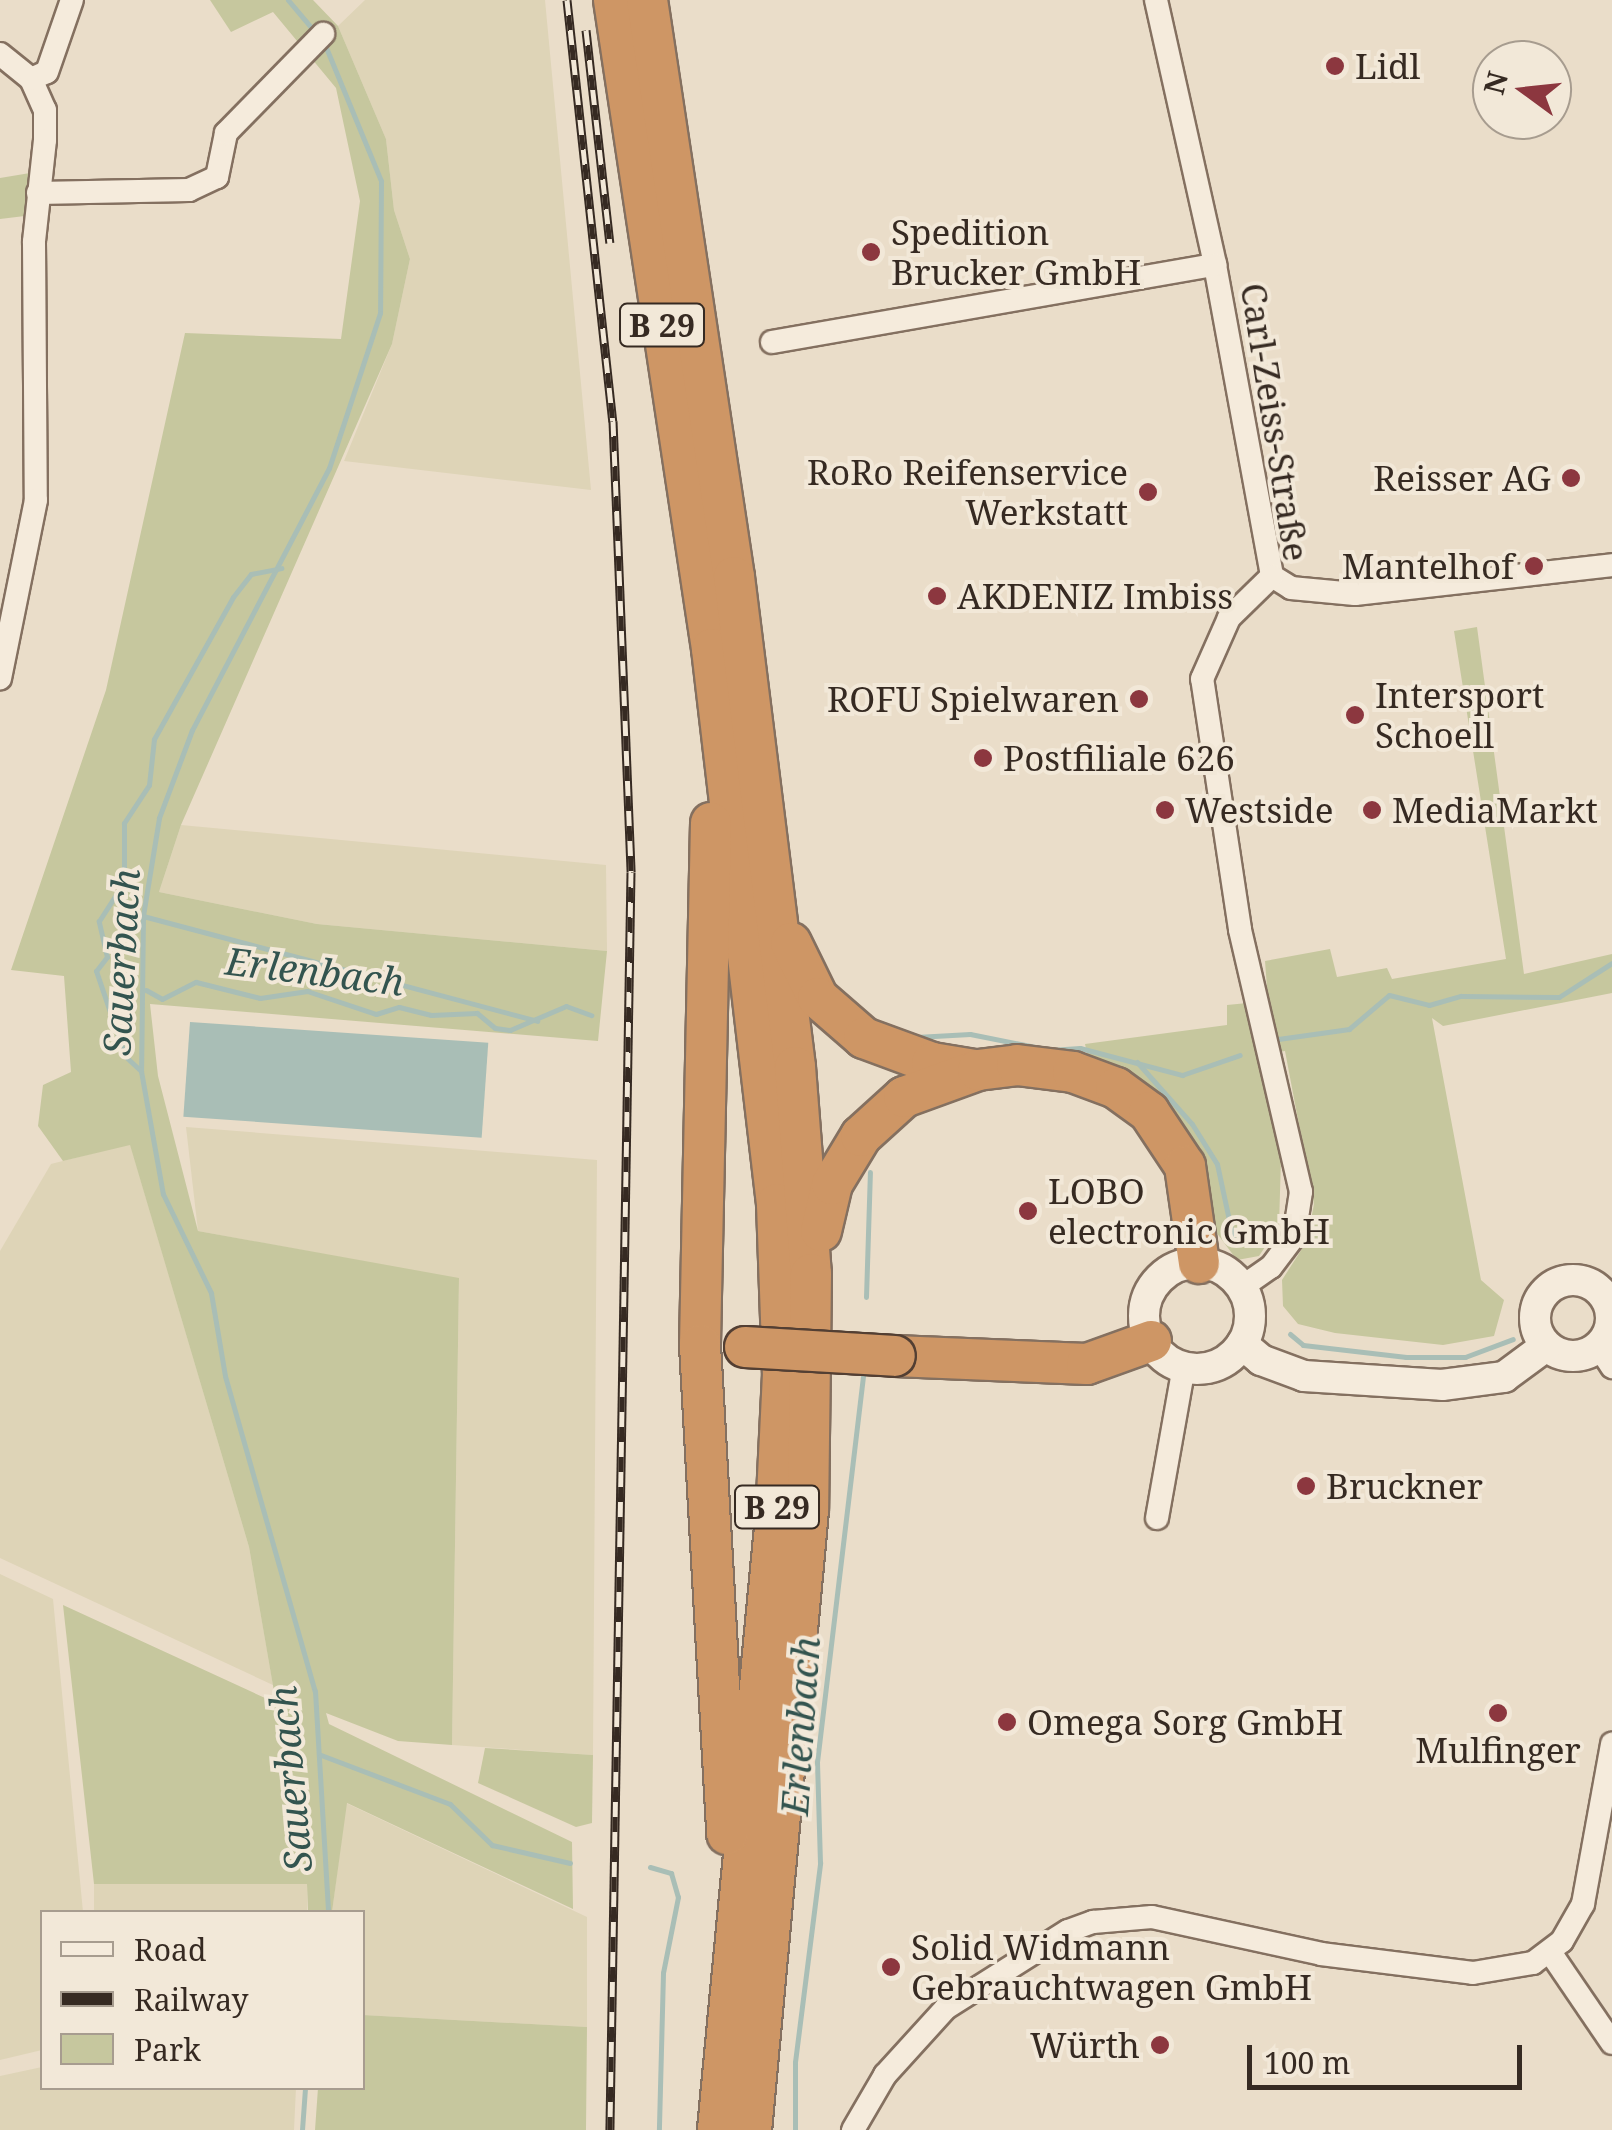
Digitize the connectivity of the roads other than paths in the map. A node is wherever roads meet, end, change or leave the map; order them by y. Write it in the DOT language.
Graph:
graph roads {
  1 [pos="72,0"];
  2 [pos="614,0"];
  3 [pos="647,0"];
  4 [pos="1156,0"];
  5 [pos="317,39"];
  6 [pos="0,54"];
  7 [pos="30,79"];
  8 [pos="38,193"];
  9 [pos="1215,266"];
  10 [pos="772,342"];
  11 [pos="1612,565"];
  12 [pos="1272,576"];
  13 [pos="712,649"];
  14 [pos="0,678"];
  15 [pos="770,868"];
  16 [pos="978,1070"];
  17 [pos="1200,1263"];
  18 [pos="811,1274"];
  19 [pos="1605,1276"];
  20 [pos="1242,1287"];
  21 [pos="1150,1341"];
  22 [pos="1242,1344"];
  23 [pos="700,1345"];
  24 [pos="1546,1346"];
  25 [pos="1605,1357"];
  26 [pos="1184,1367"];
  27 [pos="1158,1518"];
  28 [pos="1612,1744"];
  29 [pos="733,1948"];
  30 [pos="1550,1952"];
  31 [pos="1612,2043"];
  32 [pos="718,2130"];
  33 [pos="751,2130"];
  34 [pos="852,2130"];
  1 -- 7 [label="street"];
  2 -- 13 [label="highway, B 29"];
  3 -- 15 [label="highway, B 29"];
  4 -- 9 [label="street, Carl-Zeiss-Straße"];
  5 -- 8 [label="street"];
  6 -- 7 [label="street"];
  7 -- 8 [label="street"];
  8 -- 14 [label="street"];
  9 -- 10 [label="street"];
  9 -- 12 [label="street, Carl-Zeiss-Straße"];
  11 -- 12 [label="street"];
  12 -- 20 [label="street, Carl-Zeiss-Straße"];
  13 -- 23 [label="highway"];
  13 -- 29 [label="highway, B 29"];
  15 -- 16 [label="highway"];
  15 -- 18 [label="highway, B 29"];
  16 -- 17 [label="highway"];
  16 -- 18 [label="highway"];
  17 -- 20 [label="street"];
  17 -- 21 [label="street"];
  18 -- 33 [label="highway, B 29"];
  19 -- 24 [label="street"];
  19 -- 25 [label="street"];
  20 -- 22 [label="street"];
  21 -- 23 [label="highway, bridge"];
  21 -- 26 [label="street"];
  22 -- 24 [label="street"];
  22 -- 26 [label="street"];
  23 -- 29 [label="highway"];
  24 -- 25 [label="street"];
  26 -- 27 [label="street"];
  28 -- 30 [label="street"];
  29 -- 32 [label="highway, B 29"];
  30 -- 31 [label="street"];
  30 -- 34 [label="street"];
}
